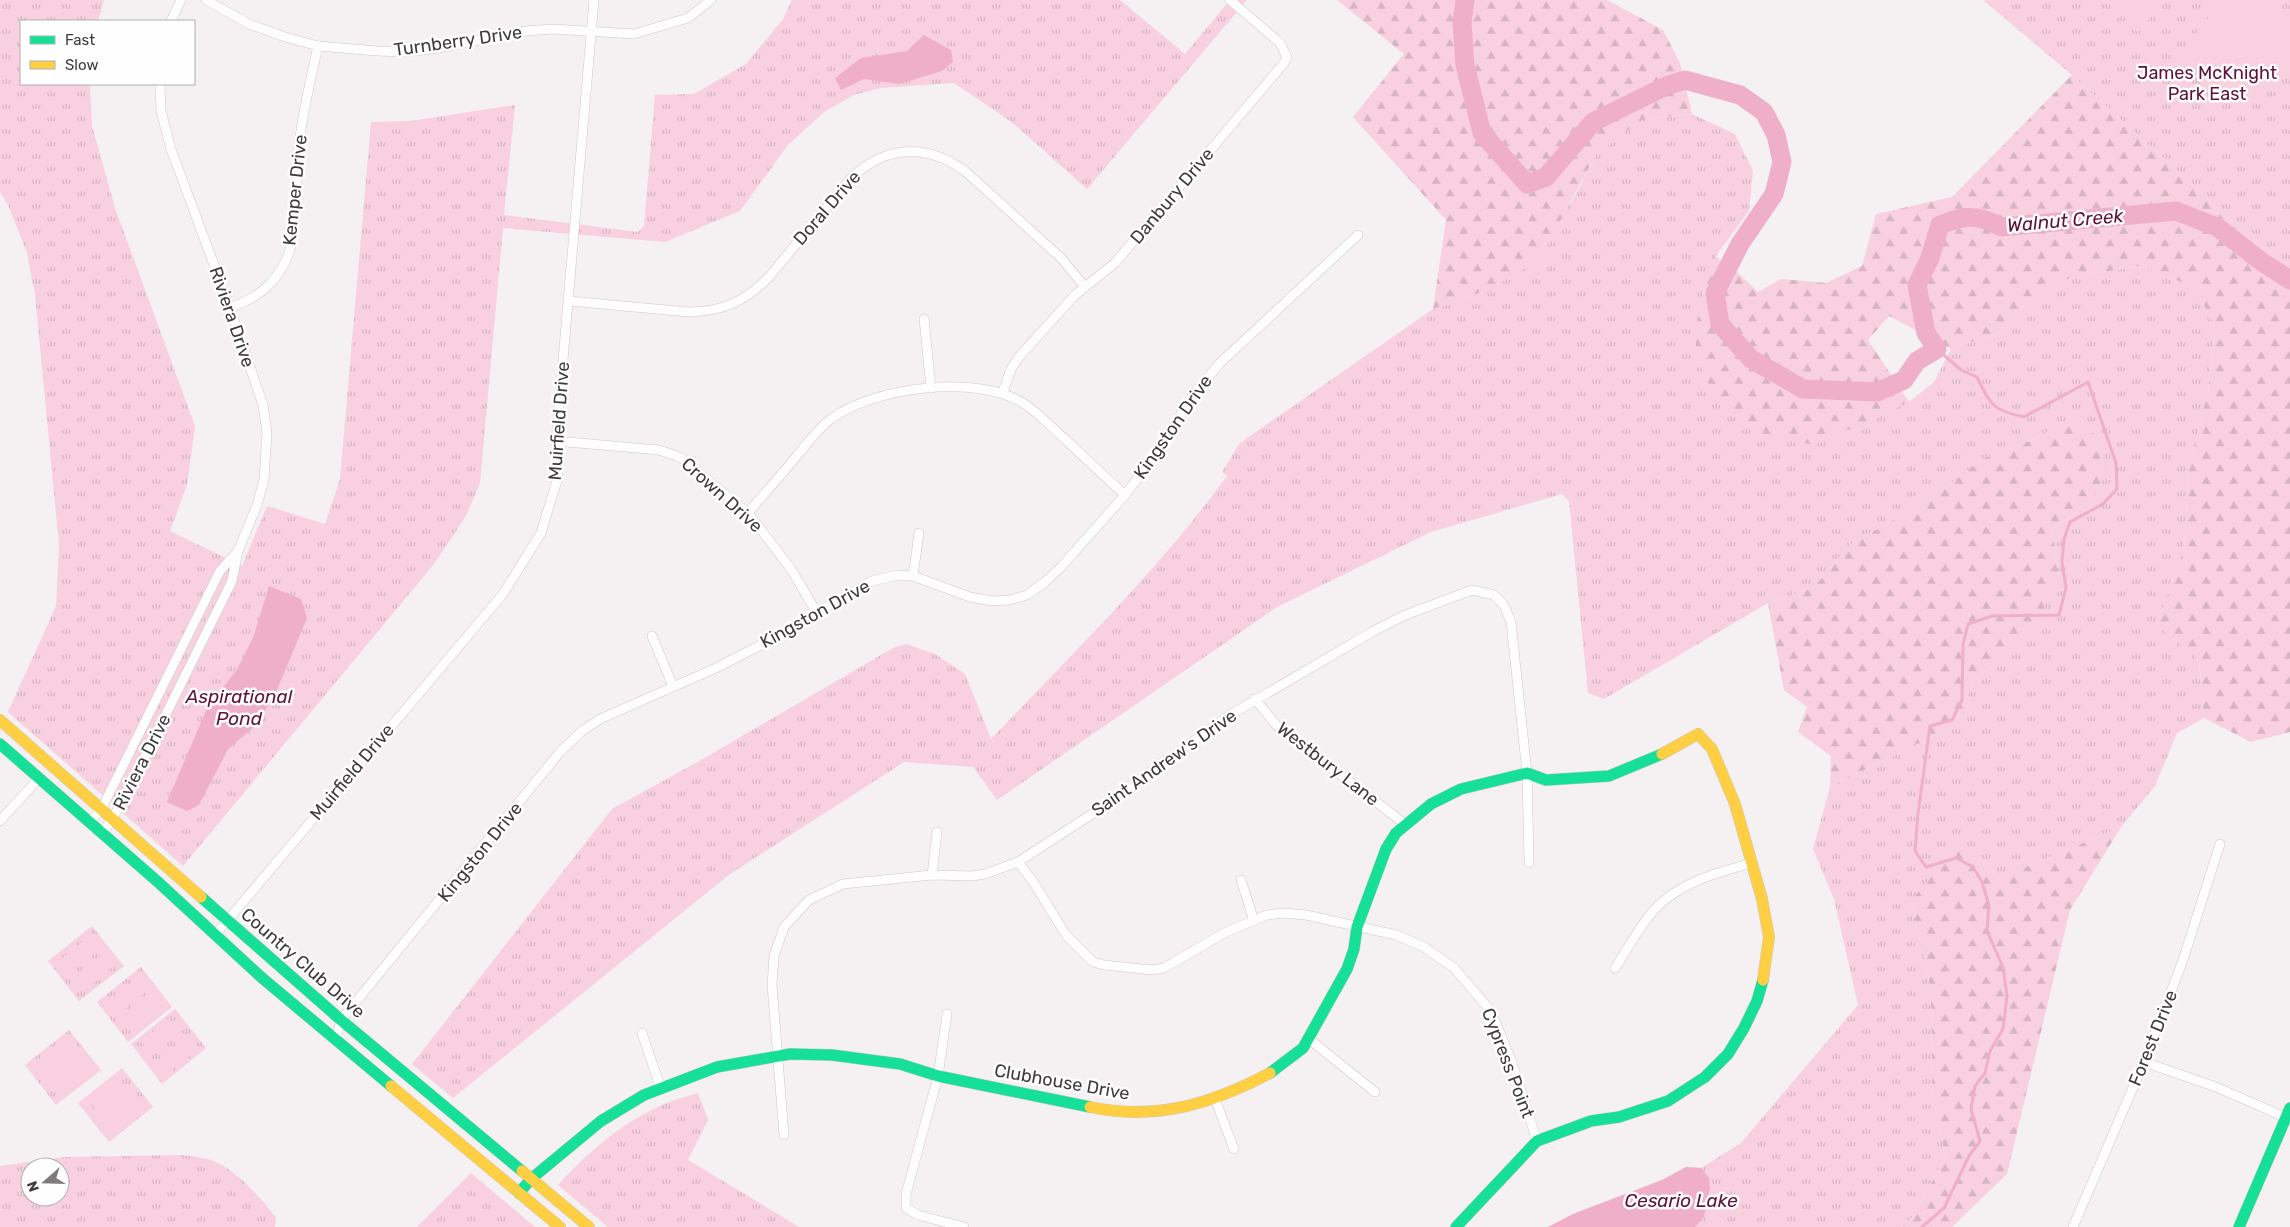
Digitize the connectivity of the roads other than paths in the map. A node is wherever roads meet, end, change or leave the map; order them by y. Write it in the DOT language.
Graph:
graph roads {
  1 [pos="181,0"];
  2 [pos="206,0"];
  3 [pos="594,0"];
  4 [pos="711,0"];
  5 [pos="1230,0"];
  6 [pos="171,20"];
  7 [pos="591,31"];
  8 [pos="318,46"];
  9 [pos="160,85"];
  10 [pos="1358,235"];
  11 [pos="1085,287"];
  12 [pos="569,301"];
  13 [pos="230,308"];
  14 [pos="924,319"];
  15 [pos="932,388"];
  16 [pos="1003,392"];
  17 [pos="556,441"];
  18 [pos="1125,495"];
  19 [pos="748,513"];
  20 [pos="919,533"];
  21 [pos="238,551"];
  22 [pos="913,576"];
  23 [pos="817,613"];
  24 [pos="652,636"];
  25 [pos="673,686"];
  26 [pos="1256,700"];
  27 [pos="0,720"];
  28 [pos="0,744"];
  29 [pos="1527,773"];
  30 [pos="39,778"];
  31 [pos="102,808"];
  32 [pos="113,818"];
  33 [pos="0,821"];
  34 [pos="90,822"];
  35 [pos="1405,824"];
  36 [pos="937,832"];
  37 [pos="102,833"];
  38 [pos="2220,844"];
  39 [pos="1018,862"];
  40 [pos="1529,863"];
  41 [pos="1751,863"];
  42 [pos="932,875"];
  43 [pos="1241,880"];
  44 [pos="228,920"];
  45 [pos="1254,921"];
  46 [pos="1357,927"];
  47 [pos="216,934"];
  48 [pos="1615,968"];
  49 [pos="947,1014"];
  50 [pos="342,1020"];
  51 [pos="642,1033"];
  52 [pos="1309,1039"];
  53 [pos="336,1040"];
  54 [pos="777,1057"];
  55 [pos="2144,1062"];
  56 [pos="938,1076"];
  57 [pos="660,1089"];
  58 [pos="1375,1092"];
  59 [pos="1215,1099"];
  60 [pos="2288,1113"];
  61 [pos="784,1135"];
  62 [pos="1538,1141"];
  63 [pos="1234,1149"];
  64 [pos="531,1179"];
  65 [pos="519,1194"];
  66 [pos="560,1227"];
  67 [pos="589,1227"];
  68 [pos="964,1227"];
  69 [pos="1456,1227"];
  70 [pos="2074,1227"];
  71 [pos="2240,1227"];
  1 -- 6 [label="street"];
  2 -- 8 [label="street, Turnberry Drive"];
  3 -- 7 [label="street, Muirfield Drive"];
  4 -- 7 [label="street, Turnberry Drive"];
  5 -- 11 [label="street, Danbury Drive"];
  7 -- 8 [label="street, Turnberry Drive"];
  7 -- 12 [label="street, Muirfield Drive"];
  8 -- 13 [label="street, Kemper Drive"];
  9 -- 13 [label="street, Riviera Drive"];
  10 -- 18 [label="street, Kingston Drive"];
  11 -- 12 [label="street, Doral Drive"];
  11 -- 16 [label="street, Danbury Drive"];
  12 -- 17 [label="street, Muirfield Drive"];
  13 -- 21 [label="street, Riviera Drive"];
  14 -- 15 [label="street"];
  15 -- 16 [label="street"];
  15 -- 19 [label="street"];
  16 -- 18 [label="street"];
  17 -- 19 [label="street, Crown Drive"];
  17 -- 44 [label="street, Muirfield Drive"];
  18 -- 22 [label="street, Kingston Drive"];
  19 -- 23 [label="street, Crown Drive"];
  20 -- 22 [label="street"];
  21 -- 31 [label="street, Riviera Drive"];
  21 -- 32 [label="street, Riviera Drive"];
  22 -- 23 [label="street, Kingston Drive"];
  23 -- 25 [label="street, Kingston Drive"];
  24 -- 25 [label="street"];
  25 -- 50 [label="street, Kingston Drive"];
  26 -- 29 [label="street, Saint Andrew's Drive"];
  26 -- 35 [label="street, Westbury Lane"];
  26 -- 39 [label="street, Saint Andrew's Drive"];
  27 -- 31 [label="street, Country Club Drive"];
  28 -- 30 [label="street, Country Club Drive"];
  29 -- 35 [label="street, Clubhouse Drive"];
  29 -- 40 [label="street, Saint Andrew's Drive"];
  29 -- 41 [label="street, Clubhouse Drive"];
  30 -- 33 [label="street"];
  30 -- 34 [label="street, Country Club Drive"];
  31 -- 32 [label="street, Country Club Drive"];
  31 -- 34 [label="street, Riviera Drive"];
  32 -- 37 [label="street, Riviera Drive"];
  32 -- 44 [label="street, Country Club Drive"];
  34 -- 37 [label="street, Country Club Drive"];
  35 -- 46 [label="street, Clubhouse Drive"];
  36 -- 42 [label="street"];
  37 -- 47 [label="street, Country Club Drive"];
  38 -- 55 [label="street, Forest Drive"];
  39 -- 42 [label="street, Saint Andrew's Drive"];
  39 -- 45 [label="street, Cypress Point"];
  41 -- 48 [label="street"];
  41 -- 62 [label="street"];
  42 -- 54 [label="street, Saint Andrew's Drive"];
  43 -- 45 [label="street"];
  44 -- 47 [label="street, Muirfield Drive"];
  44 -- 50 [label="street, Country Club Drive"];
  45 -- 46 [label="street, Cypress Point"];
  46 -- 52 [label="street, Clubhouse Drive"];
  46 -- 62 [label="street, Cypress Point"];
  47 -- 53 [label="street, Country Club Drive"];
  49 -- 56 [label="street"];
  50 -- 53 [label="street, Kingston Drive"];
  50 -- 64 [label="street, Country Club Drive"];
  51 -- 57 [label="street"];
  52 -- 58 [label="street"];
  52 -- 59 [label="street, Clubhouse Drive"];
  53 -- 65 [label="street, Country Club Drive"];
  54 -- 56 [label="street, Clubhouse Drive"];
  54 -- 57 [label="street, Clubhouse Drive"];
  54 -- 61 [label="street, Saint Andrew's Drive"];
  55 -- 60 [label="street"];
  55 -- 70 [label="street, Forest Drive"];
  56 -- 59 [label="street, Clubhouse Drive"];
  56 -- 68 [label="street"];
  57 -- 64 [label="street, Clubhouse Drive"];
  59 -- 63 [label="street"];
  60 -- 71 [label="street"];
  62 -- 69 [label="street"];
  64 -- 65 [label="street, Clubhouse Drive"];
  64 -- 67 [label="street, Country Club Drive"];
  65 -- 66 [label="street, Country Club Drive"];
}
